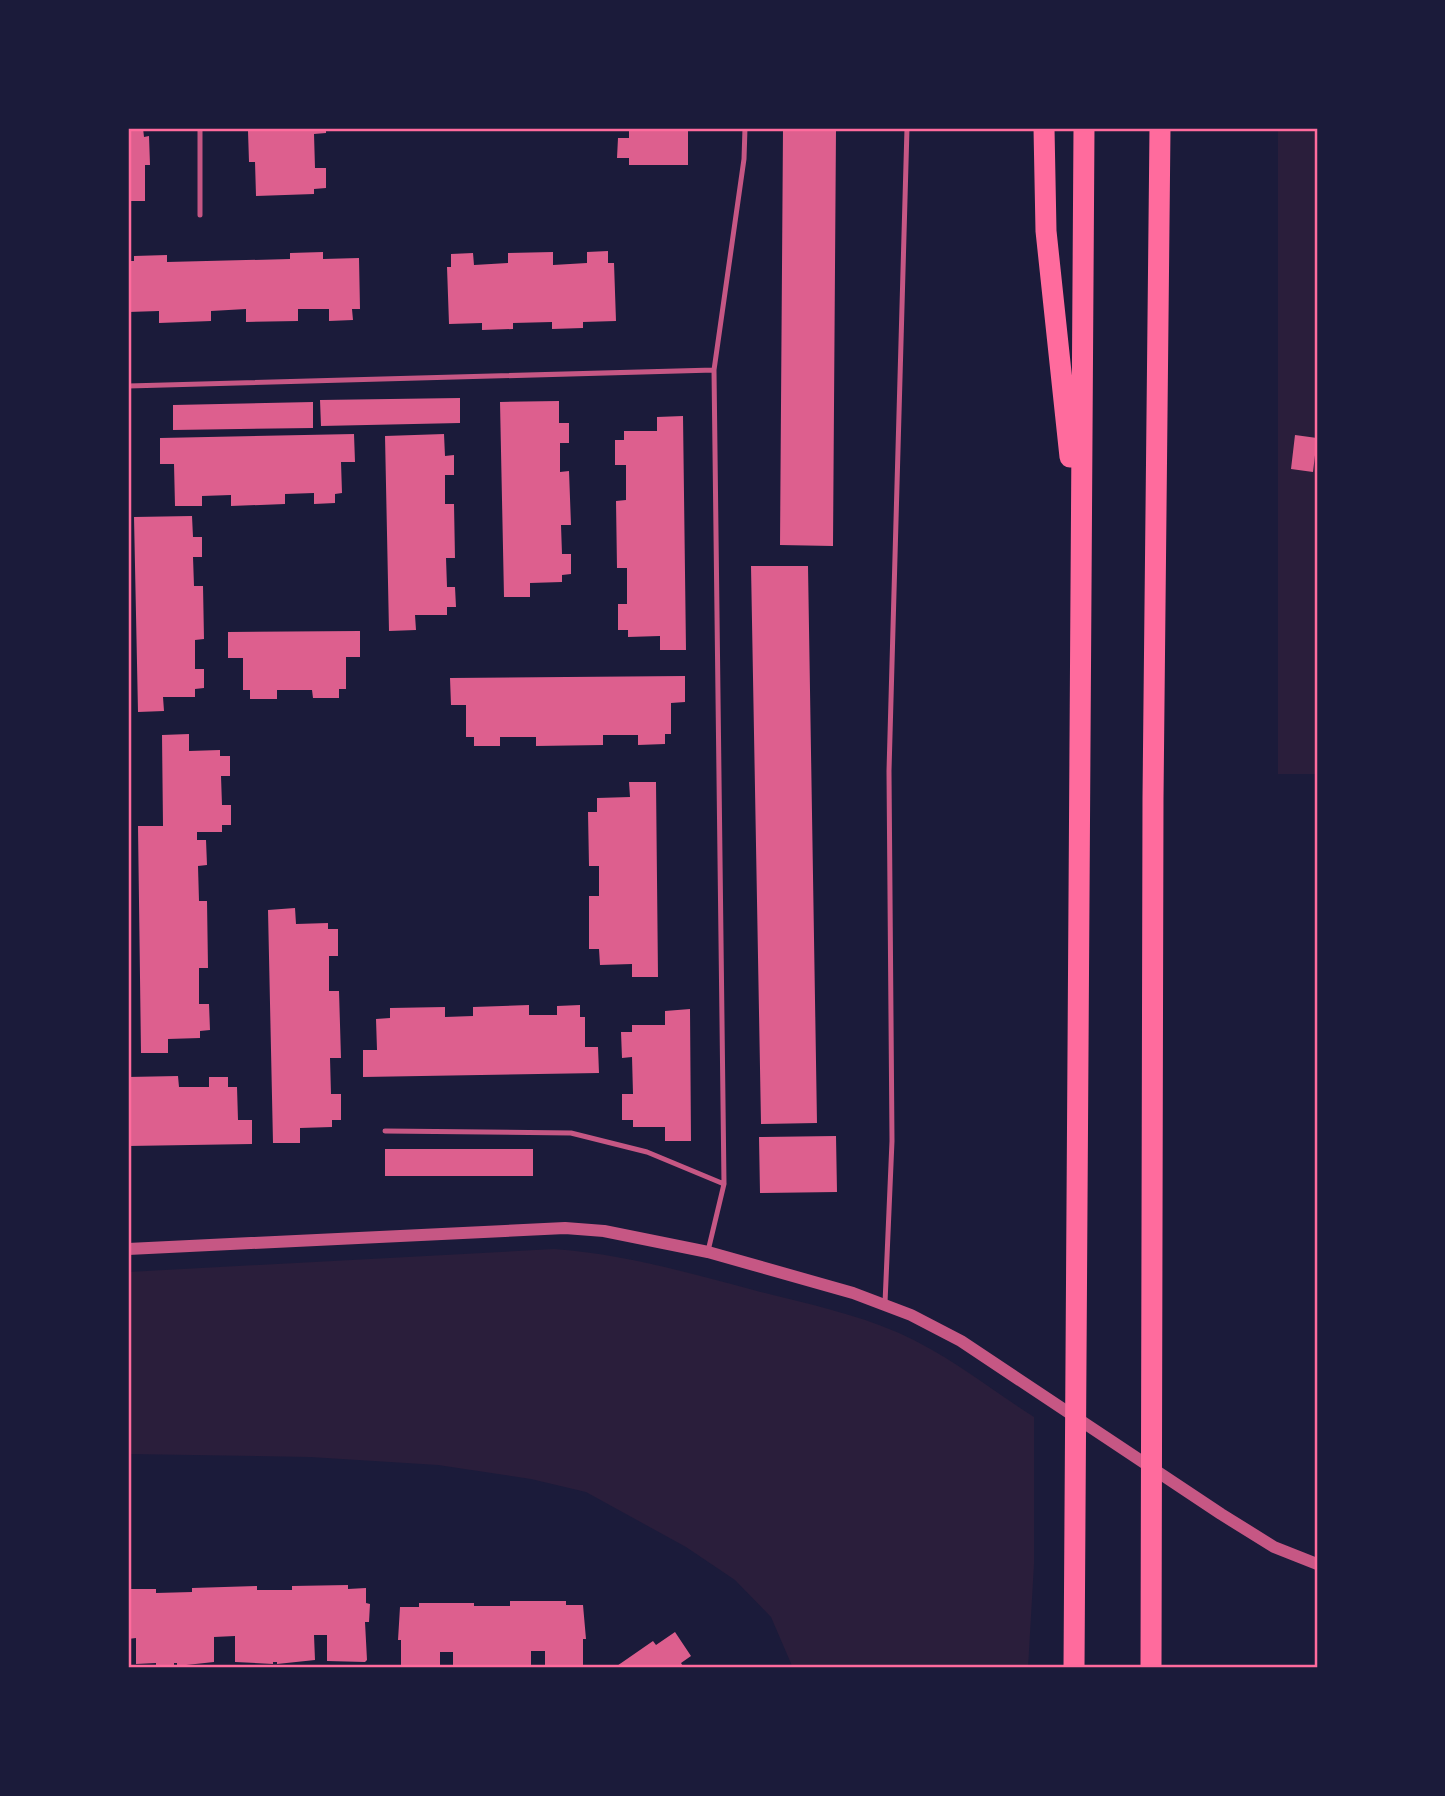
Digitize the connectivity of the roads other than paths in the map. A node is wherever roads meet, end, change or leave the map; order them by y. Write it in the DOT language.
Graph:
graph roads {
  1 [pos="200,128"];
  2 [pos="745,128"];
  3 [pos="906,128"];
  4 [pos="1044,128"];
  5 [pos="1084,128"];
  6 [pos="1160,128"];
  7 [pos="200,215"];
  8 [pos="714,370"];
  9 [pos="128,386"];
  10 [pos="1080,558"];
  11 [pos="385,1131"];
  12 [pos="724,1184"];
  13 [pos="128,1249"];
  14 [pos="708,1252"];
  15 [pos="885,1303"];
  16 [pos="1317,1564"];
  17 [pos="1074,1668"];
  18 [pos="1151,1668"];
  1 -- 7 [label="lane"];
  2 -- 8 [label="lane"];
  3 -- 15 [label="lane"];
  4 -- 10 [label="highway"];
  5 -- 10 [label="highway"];
  6 -- 18 [label="highway"];
  8 -- 9 [label="lane"];
  8 -- 12 [label="lane"];
  10 -- 17 [label="highway"];
  11 -- 12 [label="lane"];
  12 -- 14 [label="lane"];
  13 -- 14 [label="street"];
  14 -- 15 [label="street"];
  15 -- 16 [label="street"];
}
